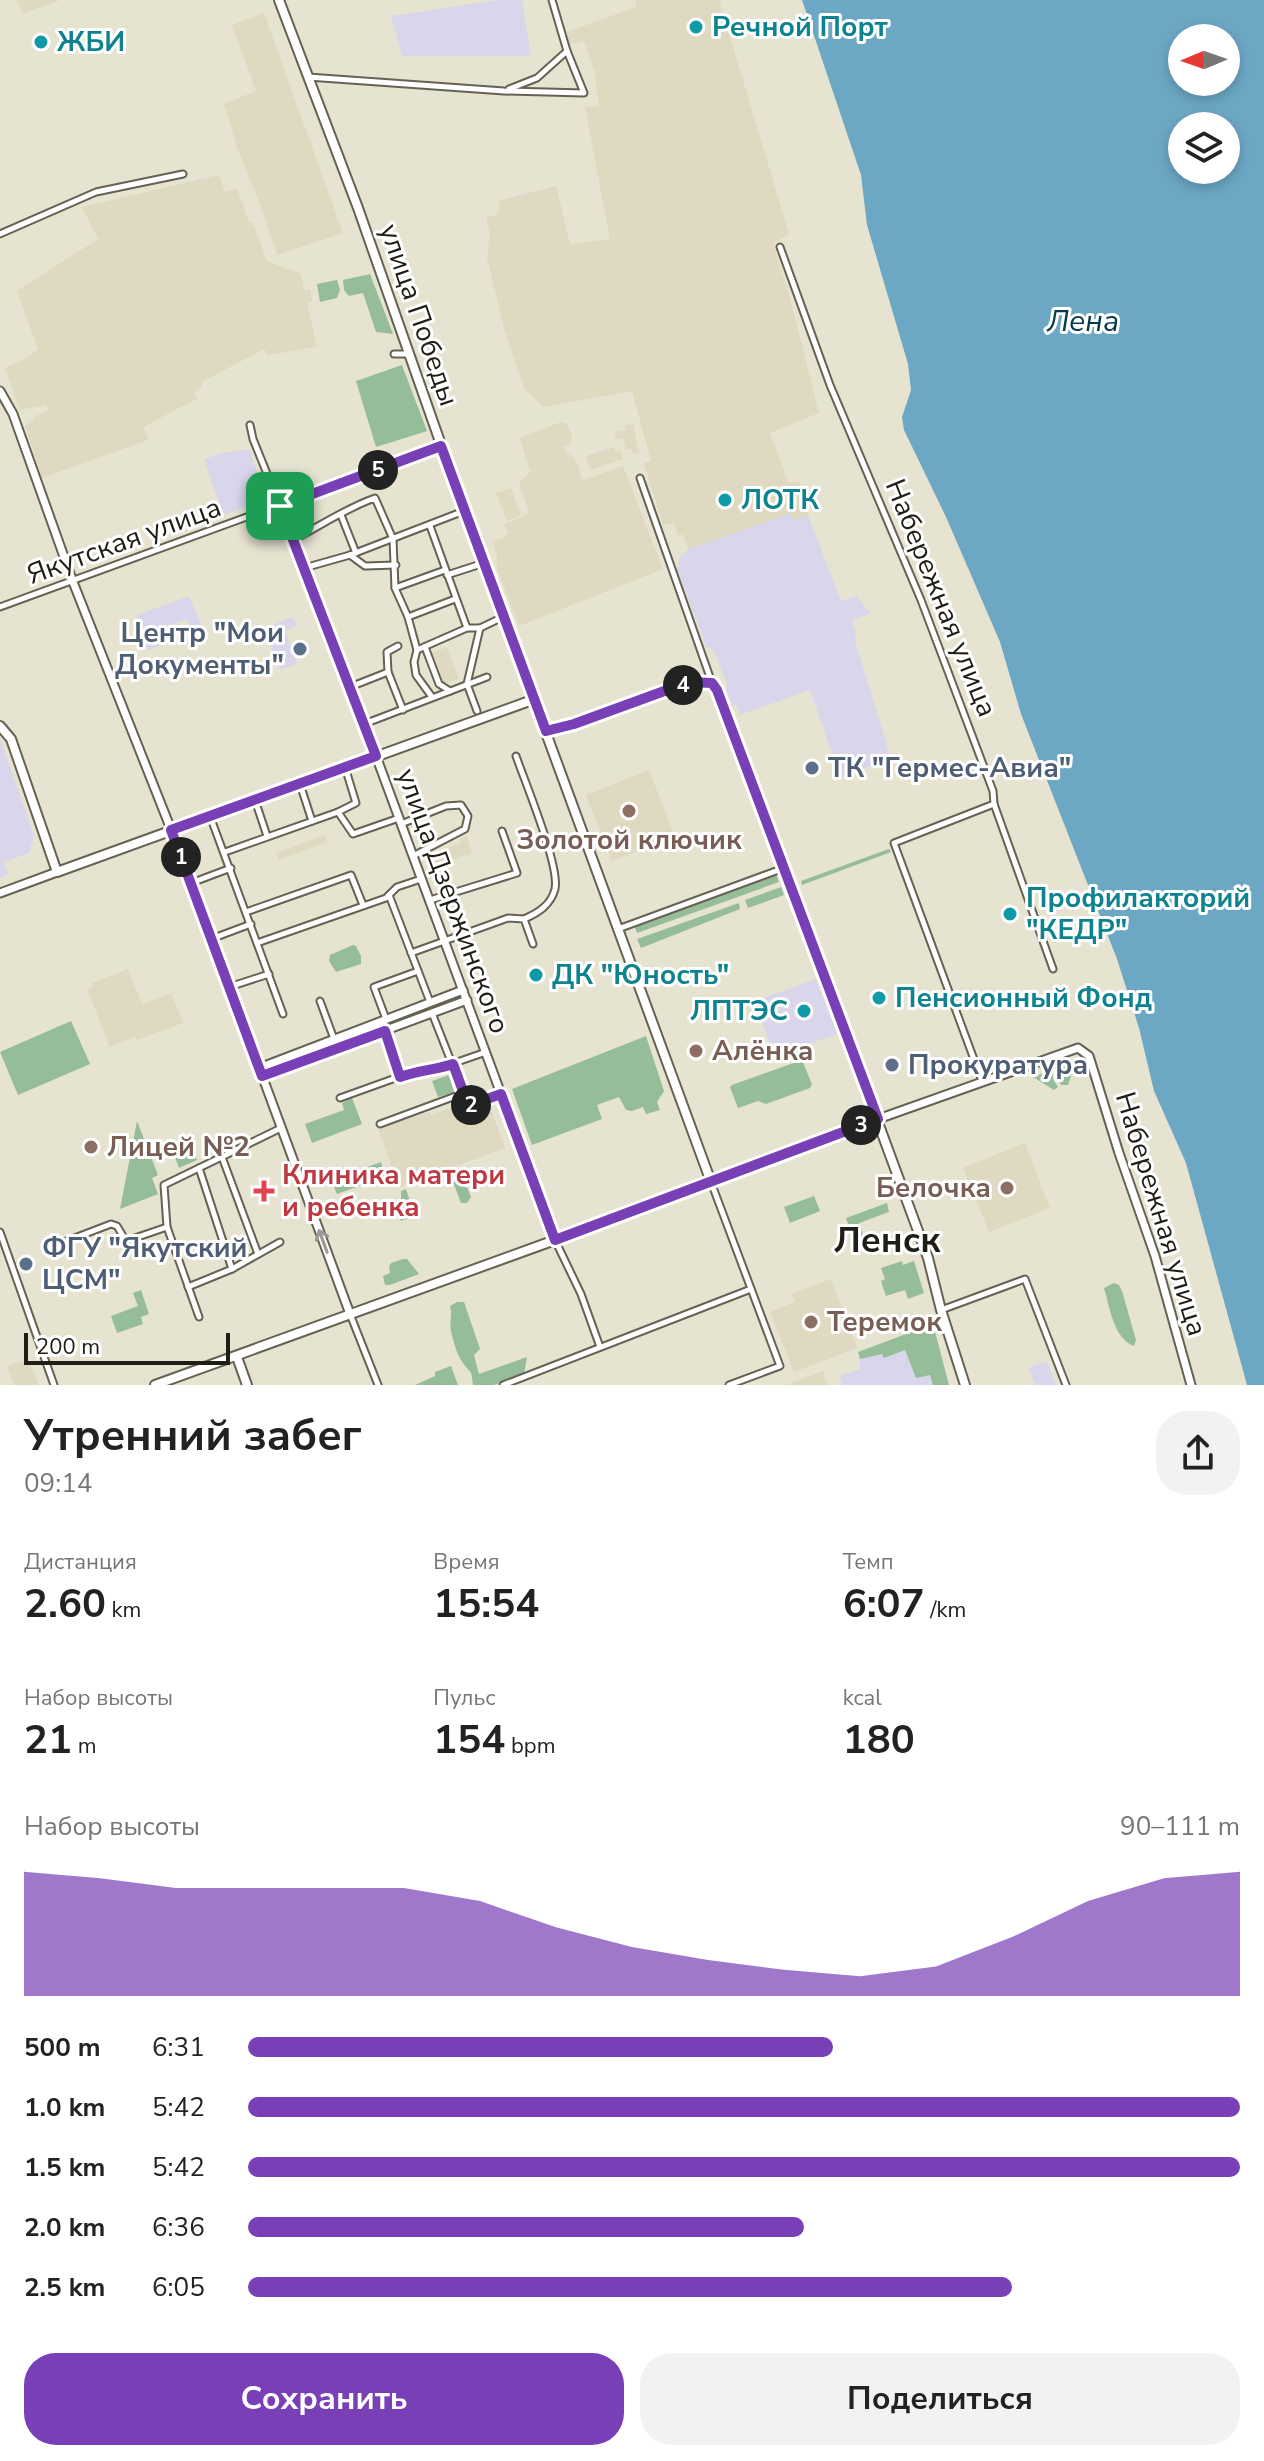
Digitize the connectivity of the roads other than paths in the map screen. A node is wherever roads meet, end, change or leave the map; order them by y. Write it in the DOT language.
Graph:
graph roads {
  1 [pos="279,0"];
  2 [pos="552,0"];
  3 [pos="567,51"];
  4 [pos="307,77"];
  5 [pos="504,91"];
  6 [pos="183,174"];
  7 [pos="0,234"];
  8 [pos="780,247"];
  9 [pos="394,354"];
  10 [pos="409,354"];
  11 [pos="1,396"];
  12 [pos="250,425"];
  13 [pos="441,446"];
  14 [pos="640,478"];
  15 [pos="280,506"];
  16 [pos="464,511"];
  17 [pos="341,515"];
  18 [pos="430,526"];
  19 [pos="393,539"];
  20 [pos="293,540"];
  21 [pos="353,554"];
  22 [pos="484,563"];
  23 [pos="396,565"];
  24 [pos="304,568"];
  25 [pos="446,573"];
  26 [pos="73,582"];
  27 [pos="395,588"];
  28 [pos="455,599"];
  29 [pos="0,607"];
  30 [pos="408,617"];
  31 [pos="504,617"];
  32 [pos="467,628"];
  33 [pos="480,628"];
  34 [pos="398,646"];
  35 [pos="425,647"];
  36 [pos="417,650"];
  37 [pos="388,672"];
  38 [pos="487,677"];
  39 [pos="712,683"];
  40 [pos="467,684"];
  41 [pos="350,687"];
  42 [pos="450,691"];
  43 [pos="432,697"];
  44 [pos="535,699"];
  45 [pos="403,710"];
  46 [pos="477,711"];
  47 [pos="364,724"];
  48 [pos="1,727"];
  49 [pos="546,731"];
  50 [pos="376,756"];
  51 [pos="516,756"];
  52 [pos="345,767"];
  53 [pos="300,783"];
  54 [pos="255,799"];
  55 [pos="994,804"];
  56 [pos="338,812"];
  57 [pos="210,815"];
  58 [pos="312,821"];
  59 [pos="400,821"];
  60 [pos="171,830"];
  61 [pos="502,831"];
  62 [pos="267,836"];
  63 [pos="225,852"];
  64 [pos="413,856"];
  65 [pos="231,868"];
  66 [pos="784,868"];
  67 [pos="57,872"];
  68 [pos="421,879"];
  69 [pos="191,883"];
  70 [pos="0,893"];
  71 [pos="389,895"];
  72 [pos="430,900"];
  73 [pos="363,905"];
  74 [pos="246,912"];
  75 [pos="524,919"];
  76 [pos="251,924"];
  77 [pos="618,929"];
  78 [pos="211,939"];
  79 [pos="444,940"];
  80 [pos="257,943"];
  81 [pos="533,944"];
  82 [pos="411,953"];
  83 [pos="1053,969"];
  84 [pos="418,971"];
  85 [pos="269,974"];
  86 [pos="229,987"];
  87 [pos="463,990"];
  88 [pos="467,1000"];
  89 [pos="320,1001"];
  90 [pos="430,1002"];
  91 [pos="432,1013"];
  92 [pos="283,1014"];
  93 [pos="383,1020"];
  94 [pos="385,1031"];
  95 [pos="334,1039"];
  96 [pos="486,1052"];
  97 [pos="453,1064"];
  98 [pos="260,1072"];
  99 [pos="400,1077"];
  100 [pos="982,1081"];
  101 [pos="464,1093"];
  102 [pos="501,1094"];
  103 [pos="340,1098"];
  104 [pos="878,1119"];
  105 [pos="380,1124"];
  106 [pos="281,1128"];
  107 [pos="222,1157"];
  108 [pos="199,1168"];
  109 [pos="711,1182"];
  110 [pos="167,1227"];
  111 [pos="0,1232"];
  112 [pos="555,1240"];
  113 [pos="64,1242"];
  114 [pos="280,1242"];
  115 [pos="2,1245"];
  116 [pos="258,1254"];
  117 [pos="232,1269"];
  118 [pos="188,1287"];
  119 [pos="751,1289"];
  120 [pos="941,1310"];
  121 [pos="350,1314"];
  122 [pos="199,1317"];
  123 [pos="600,1347"];
  124 [pos="237,1357"];
  125 [pos="54,1385"];
  126 [pos="155,1385"];
  127 [pos="247,1385"];
  128 [pos="378,1385"];
  129 [pos="503,1385"];
  130 [pos="729,1385"];
  131 [pos="965,1385"];
  132 [pos="1066,1385"];
  133 [pos="1191,1385"];
  1 -- 4 [label="main road, улица Победы"];
  2 -- 3 [label="street"];
  3 -- 5 [label="street"];
  3 -- 5 [label="street"];
  4 -- 5 [label="street"];
  4 -- 10 [label="main road, улица Победы"];
  6 -- 7 [label="street"];
  8 -- 55 [label="street, Набережная улица"];
  9 -- 10 [label="street"];
  10 -- 13 [label="main road, улица Победы"];
  11 -- 26 [label="street"];
  12 -- 15 [label="street, улица Дзержинского"];
  13 -- 15 [label="street, Якутская улица"];
  13 -- 16 [label="main road, улица Победы"];
  14 -- 39 [label="street"];
  15 -- 20 [label="street, улица Дзержинского"];
  15 -- 26 [label="street, Якутская улица"];
  16 -- 18 [label="street"];
  16 -- 22 [label="main road, улица Победы"];
  17 -- 19 [label="street"];
  17 -- 20 [label="street"];
  17 -- 21 [label="street"];
  18 -- 19 [label="street"];
  18 -- 25 [label="street"];
  19 -- 21 [label="street"];
  19 -- 23 [label="street"];
  20 -- 24 [label="street, улица Дзержинского"];
  21 -- 23 [label="street"];
  21 -- 24 [label="street"];
  22 -- 25 [label="street"];
  22 -- 31 [label="main road, улица Победы"];
  23 -- 27 [label="street"];
  24 -- 41 [label="street, улица Дзержинского"];
  25 -- 27 [label="street"];
  25 -- 28 [label="street"];
  26 -- 29 [label="street, Якутская улица"];
  26 -- 60 [label="street"];
  27 -- 30 [label="street"];
  28 -- 30 [label="street"];
  28 -- 32 [label="street"];
  30 -- 36 [label="street"];
  31 -- 33 [label="street"];
  31 -- 44 [label="main road, улица Победы"];
  32 -- 33 [label="street"];
  32 -- 35 [label="street"];
  33 -- 40 [label="street"];
  34 -- 37 [label="street"];
  35 -- 36 [label="street"];
  35 -- 42 [label="street"];
  36 -- 43 [label="street"];
  37 -- 41 [label="street"];
  37 -- 45 [label="street"];
  38 -- 40 [label="street"];
  39 -- 49 [label="main road"];
  39 -- 66 [label="main road"];
  40 -- 42 [label="street"];
  40 -- 46 [label="street"];
  41 -- 47 [label="street, улица Дзержинского"];
  42 -- 43 [label="street"];
  43 -- 45 [label="street"];
  44 -- 49 [label="main road, улица Победы"];
  44 -- 50 [label="main road"];
  45 -- 47 [label="street"];
  47 -- 50 [label="street, улица Дзержинского"];
  48 -- 67 [label="main road"];
  49 -- 77 [label="main road, улица Победы"];
  50 -- 52 [label="main road"];
  50 -- 59 [label="street, улица Дзержинского"];
  51 -- 75 [label="street"];
  52 -- 53 [label="main road"];
  52 -- 56 [label="street"];
  53 -- 54 [label="main road"];
  53 -- 58 [label="street"];
  54 -- 57 [label="main road"];
  54 -- 62 [label="street"];
  55 -- 83 [label="street, Набережная улица"];
  55 -- 100 [label="street"];
  56 -- 58 [label="street"];
  56 -- 59 [label="street"];
  57 -- 60 [label="main road"];
  57 -- 63 [label="street"];
  58 -- 62 [label="street"];
  59 -- 64 [label="street, улица Дзержинского"];
  59 -- 64 [label="street"];
  60 -- 67 [label="main road"];
  60 -- 69 [label="street"];
  61 -- 72 [label="street"];
  62 -- 63 [label="street"];
  63 -- 65 [label="street"];
  64 -- 68 [label="street, улица Дзержинского"];
  65 -- 69 [label="street"];
  65 -- 74 [label="street"];
  66 -- 77 [label="street"];
  66 -- 104 [label="main road"];
  67 -- 70 [label="street"];
  68 -- 71 [label="street"];
  68 -- 72 [label="street, улица Дзержинского"];
  69 -- 78 [label="street"];
  71 -- 73 [label="street"];
  71 -- 82 [label="street"];
  72 -- 79 [label="street, улица Дзержинского"];
  73 -- 74 [label="street"];
  73 -- 80 [label="street"];
  74 -- 76 [label="street"];
  75 -- 79 [label="street"];
  75 -- 81 [label="street"];
  76 -- 78 [label="street"];
  76 -- 80 [label="street"];
  77 -- 109 [label="main road, улица Победы"];
  78 -- 86 [label="street"];
  79 -- 82 [label="street"];
  79 -- 87 [label="street, улица Дзержинского"];
  80 -- 85 [label="street"];
  82 -- 84 [label="street"];
  84 -- 90 [label="street"];
  84 -- 93 [label="street"];
  85 -- 86 [label="street"];
  85 -- 92 [label="street"];
  86 -- 98 [label="street"];
  87 -- 88 [label="street, улица Дзержинского"];
  87 -- 90 [label="street"];
  88 -- 91 [label="street"];
  88 -- 96 [label="street, улица Дзержинского"];
  89 -- 95 [label="street"];
  90 -- 93 [label="street"];
  91 -- 94 [label="street"];
  91 -- 97 [label="street"];
  93 -- 94 [label="street"];
  93 -- 95 [label="street"];
  94 -- 98 [label="street"];
  94 -- 99 [label="street"];
  95 -- 98 [label="street"];
  96 -- 97 [label="street"];
  96 -- 102 [label="street, улица Дзержинского"];
  97 -- 99 [label="street"];
  97 -- 101 [label="street"];
  98 -- 106 [label="street"];
  99 -- 103 [label="street"];
  100 -- 104 [label="street"];
  100 -- 133 [label="street, Набережная улица"];
  101 -- 102 [label="street"];
  101 -- 105 [label="street"];
  102 -- 112 [label="street, улица Дзержинского"];
  104 -- 109 [label="main road"];
  104 -- 120 [label="main road"];
  106 -- 107 [label="street"];
  121 -- 106 [label="street, one-way"];
  107 -- 108 [label="street"];
  107 -- 116 [label="street"];
  108 -- 110 [label="street"];
  108 -- 117 [label="street"];
  109 -- 112 [label="main road"];
  109 -- 119 [label="street, улица Победы"];
  110 -- 113 [label="street"];
  110 -- 118 [label="street"];
  111 -- 115 [label="street"];
  112 -- 121 [label="main road"];
  112 -- 123 [label="street, улица Дзержинского"];
  114 -- 116 [label="street"];
  115 -- 125 [label="street"];
  116 -- 117 [label="street"];
  117 -- 118 [label="street"];
  118 -- 122 [label="street"];
  119 -- 123 [label="street"];
  119 -- 130 [label="street, улица Победы"];
  120 -- 131 [label="main road"];
  120 -- 132 [label="street"];
  121 -- 124 [label="main road"];
  121 -- 128 [label="street"];
  123 -- 129 [label="street"];
  124 -- 126 [label="main road"];
  124 -- 127 [label="main road"];
}
